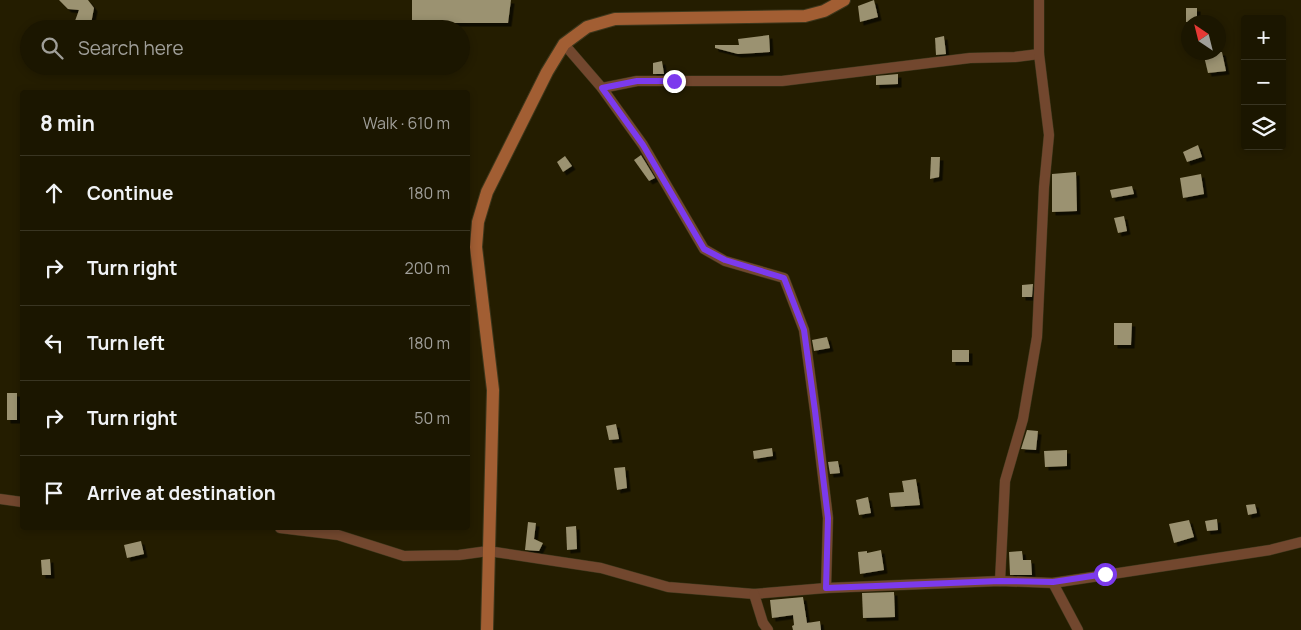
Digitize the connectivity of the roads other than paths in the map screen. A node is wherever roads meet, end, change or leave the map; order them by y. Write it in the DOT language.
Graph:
graph roads {
  1 [pos="844,0"];
  2 [pos="1039,0"];
  3 [pos="564,44"];
  4 [pos="1039,54"];
  5 [pos="602,88"];
  6 [pos="0,499"];
  7 [pos="20,502"];
  8 [pos="297,530"];
  9 [pos="1301,542"];
  10 [pos="488,551"];
  11 [pos="1000,581"];
  12 [pos="1053,582"];
  13 [pos="826,588"];
  14 [pos="754,594"];
  15 [pos="487,630"];
  16 [pos="768,630"];
  17 [pos="1078,630"];
  1 -- 3 [label="main road"];
  2 -- 4 [label="street"];
  3 -- 5 [label="street"];
  3 -- 10 [label="main road"];
  4 -- 5 [label="street"];
  4 -- 11 [label="street"];
  5 -- 13 [label="street"];
  6 -- 7 [label="street"];
  8 -- 10 [label="street"];
  9 -- 12 [label="street"];
  10 -- 14 [label="street"];
  10 -- 15 [label="main road"];
  11 -- 12 [label="street"];
  11 -- 13 [label="street"];
  12 -- 17 [label="street"];
  13 -- 14 [label="street"];
  14 -- 16 [label="street"];
}
